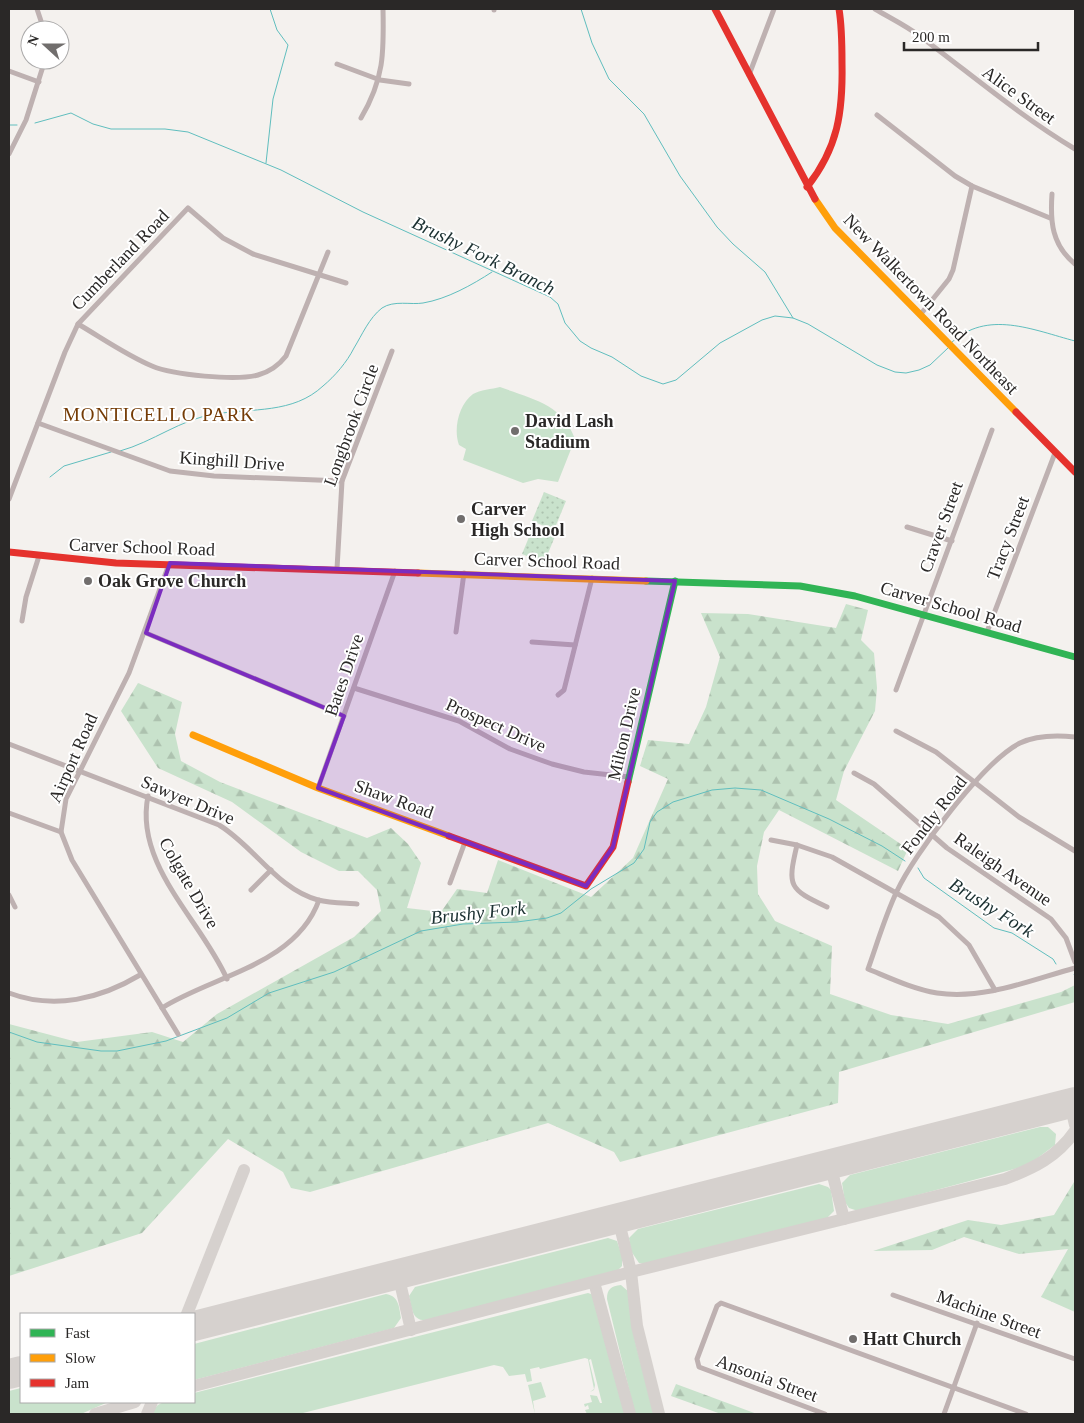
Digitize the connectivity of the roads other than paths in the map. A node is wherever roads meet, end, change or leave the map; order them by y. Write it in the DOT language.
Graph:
graph roads {
  1 [pos="383,9"];
  2 [pos="715,9"];
  3 [pos="774,9"];
  4 [pos="838,9"];
  5 [pos="875,9"];
  6 [pos="337,64"];
  7 [pos="42,70"];
  8 [pos="9,71"];
  9 [pos="749,74"];
  10 [pos="380,80"];
  11 [pos="39,82"];
  12 [pos="409,84"];
  13 [pos="877,115"];
  14 [pos="361,118"];
  15 [pos="1075,150"];
  16 [pos="9,154"];
  17 [pos="972,186"];
  18 [pos="807,187"];
  19 [pos="1052,194"];
  20 [pos="1050,218"];
  21 [pos="328,252"];
  22 [pos="1075,264"];
  23 [pos="320,274"];
  24 [pos="346,283"];
  25 [pos="920,315"];
  26 [pos="78,324"];
  27 [pos="392,351"];
  28 [pos="38,423"];
  29 [pos="992,430"];
  30 [pos="1055,453"];
  31 [pos="1075,472"];
  32 [pos="342,481"];
  33 [pos="9,499"];
  34 [pos="907,527"];
  35 [pos="952,541"];
  36 [pos="9,552"];
  37 [pos="39,556"];
  38 [pos="170,563"];
  39 [pos="337,569"];
  40 [pos="395,571"];
  41 [pos="464,573"];
  42 [pos="592,578"];
  43 [pos="675,581"];
  44 [pos="923,614"];
  45 [pos="22,621"];
  46 [pos="456,632"];
  47 [pos="987,632"];
  48 [pos="146,633"];
  49 [pos="532,642"];
  50 [pos="575,644"];
  51 [pos="1075,657"];
  52 [pos="354,688"];
  53 [pos="896,690"];
  54 [pos="558,696"];
  55 [pos="344,716"];
  56 [pos="896,731"];
  57 [pos="193,735"];
  58 [pos="1075,737"];
  59 [pos="9,744"];
  60 [pos="78,772"];
  61 [pos="854,773"];
  62 [pos="629,777"];
  63 [pos="976,783"];
  64 [pos="318,788"];
  65 [pos="148,796"];
  66 [pos="9,813"];
  67 [pos="61,832"];
  68 [pos="931,836"];
  69 [pos="771,840"];
  70 [pos="465,842"];
  71 [pos="797,845"];
  72 [pos="1075,850"];
  73 [pos="271,870"];
  74 [pos="450,883"];
  75 [pos="586,886"];
  76 [pos="251,890"];
  77 [pos="896,892"];
  78 [pos="9,895"];
  79 [pos="318,900"];
  80 [pos="357,904"];
  81 [pos="15,907"];
  82 [pos="827,907"];
  83 [pos="1075,962"];
  84 [pos="1075,968"];
  85 [pos="140,975"];
  86 [pos="227,979"];
  87 [pos="995,990"];
  88 [pos="9,993"];
  89 [pos="162,1008"];
  90 [pos="178,1034"];
  91 [pos="893,1295"];
  92 [pos="977,1323"];
  93 [pos="1075,1359"];
  94 [pos="954,1388"];
  95 [pos="825,1414"];
  96 [pos="944,1414"];
  97 [pos="1026,1414"];
  1 -- 10 [label="street"];
  2 -- 9 [label="main road, New Walkertown Road Northeast"];
  3 -- 9 [label="street"];
  4 -- 18 [label="main road"];
  5 -- 15 [label="street, Alice Street"];
  6 -- 10 [label="street"];
  7 -- 11 [label="street"];
  8 -- 11 [label="street"];
  9 -- 18 [label="main road, New Walkertown Road Northeast"];
  10 -- 12 [label="street"];
  10 -- 14 [label="street"];
  11 -- 16 [label="street"];
  13 -- 17 [label="street"];
  17 -- 20 [label="street"];
  17 -- 25 [label="street"];
  18 -- 25 [label="main road, New Walkertown Road Northeast"];
  19 -- 20 [label="street"];
  20 -- 22 [label="street"];
  21 -- 23 [label="street"];
  23 -- 24 [label="street"];
  23 -- 26 [label="street, Cumberland Road"];
  23 -- 26 [label="street"];
  25 -- 30 [label="main road, New Walkertown Road Northeast"];
  26 -- 28 [label="street, Cumberland Road"];
  27 -- 32 [label="street, Longbrook Circle"];
  28 -- 32 [label="street, Kinghill Drive"];
  28 -- 33 [label="street, Cumberland Road"];
  29 -- 35 [label="street, Craver Street"];
  30 -- 31 [label="main road, New Walkertown Road Northeast"];
  30 -- 47 [label="street, Tracy Street"];
  32 -- 39 [label="street, Longbrook Circle"];
  34 -- 35 [label="street"];
  35 -- 44 [label="street, Craver Street"];
  36 -- 37 [label="main road, Carver School Road"];
  37 -- 38 [label="main road, Carver School Road"];
  37 -- 45 [label="street"];
  38 -- 39 [label="main road, Carver School Road"];
  38 -- 48 [label="street, Airport Road"];
  39 -- 40 [label="main road, Carver School Road"];
  40 -- 41 [label="main road, Carver School Road"];
  40 -- 52 [label="street, Bates Drive"];
  41 -- 42 [label="main road, Carver School Road"];
  41 -- 46 [label="street"];
  42 -- 43 [label="main road, Carver School Road"];
  42 -- 50 [label="street"];
  43 -- 44 [label="main road, Carver School Road"];
  43 -- 62 [label="main road, Milton Drive"];
  44 -- 47 [label="main road, Carver School Road"];
  44 -- 53 [label="street, Craver Street"];
  47 -- 51 [label="main road, Carver School Road"];
  48 -- 55 [label="street"];
  48 -- 60 [label="street, Airport Road"];
  49 -- 50 [label="street"];
  50 -- 54 [label="street"];
  52 -- 55 [label="street, Bates Drive"];
  52 -- 62 [label="street, Prospect Drive"];
  55 -- 64 [label="street, Bates Drive"];
  56 -- 63 [label="street"];
  57 -- 64 [label="main road, Shaw Road"];
  58 -- 63 [label="street, Fondly Road"];
  59 -- 60 [label="street, Sawyer Drive"];
  60 -- 65 [label="street, Sawyer Drive"];
  60 -- 67 [label="street, Airport Road"];
  61 -- 68 [label="street, Raleigh Avenue"];
  62 -- 75 [label="main road, Milton Drive"];
  63 -- 68 [label="street, Fondly Road"];
  63 -- 72 [label="street"];
  64 -- 70 [label="main road, Shaw Road"];
  65 -- 73 [label="street, Sawyer Drive"];
  65 -- 86 [label="street, Colgate Drive"];
  66 -- 67 [label="street"];
  67 -- 85 [label="street, Airport Road"];
  68 -- 77 [label="street, Fondly Road"];
  68 -- 83 [label="street, Raleigh Avenue"];
  69 -- 71 [label="street"];
  70 -- 74 [label="street"];
  70 -- 75 [label="main road, Shaw Road"];
  71 -- 77 [label="street"];
  71 -- 82 [label="street"];
  73 -- 76 [label="street"];
  73 -- 79 [label="street, Sawyer Drive"];
  77 -- 87 [label="street"];
  77 -- 87 [label="street, Fondly Road"];
  78 -- 81 [label="street"];
  79 -- 80 [label="street, Sawyer Drive"];
  79 -- 86 [label="street"];
  84 -- 87 [label="street"];
  85 -- 88 [label="street"];
  85 -- 89 [label="street, Airport Road"];
  86 -- 89 [label="street"];
  89 -- 90 [label="street, Airport Road"];
  91 -- 92 [label="street, Machine Street"];
  92 -- 93 [label="street, Machine Street"];
  92 -- 94 [label="street"];
  94 -- 95 [label="street, Ansonia Street"];
  94 -- 96 [label="street"];
  94 -- 97 [label="street"];
}
